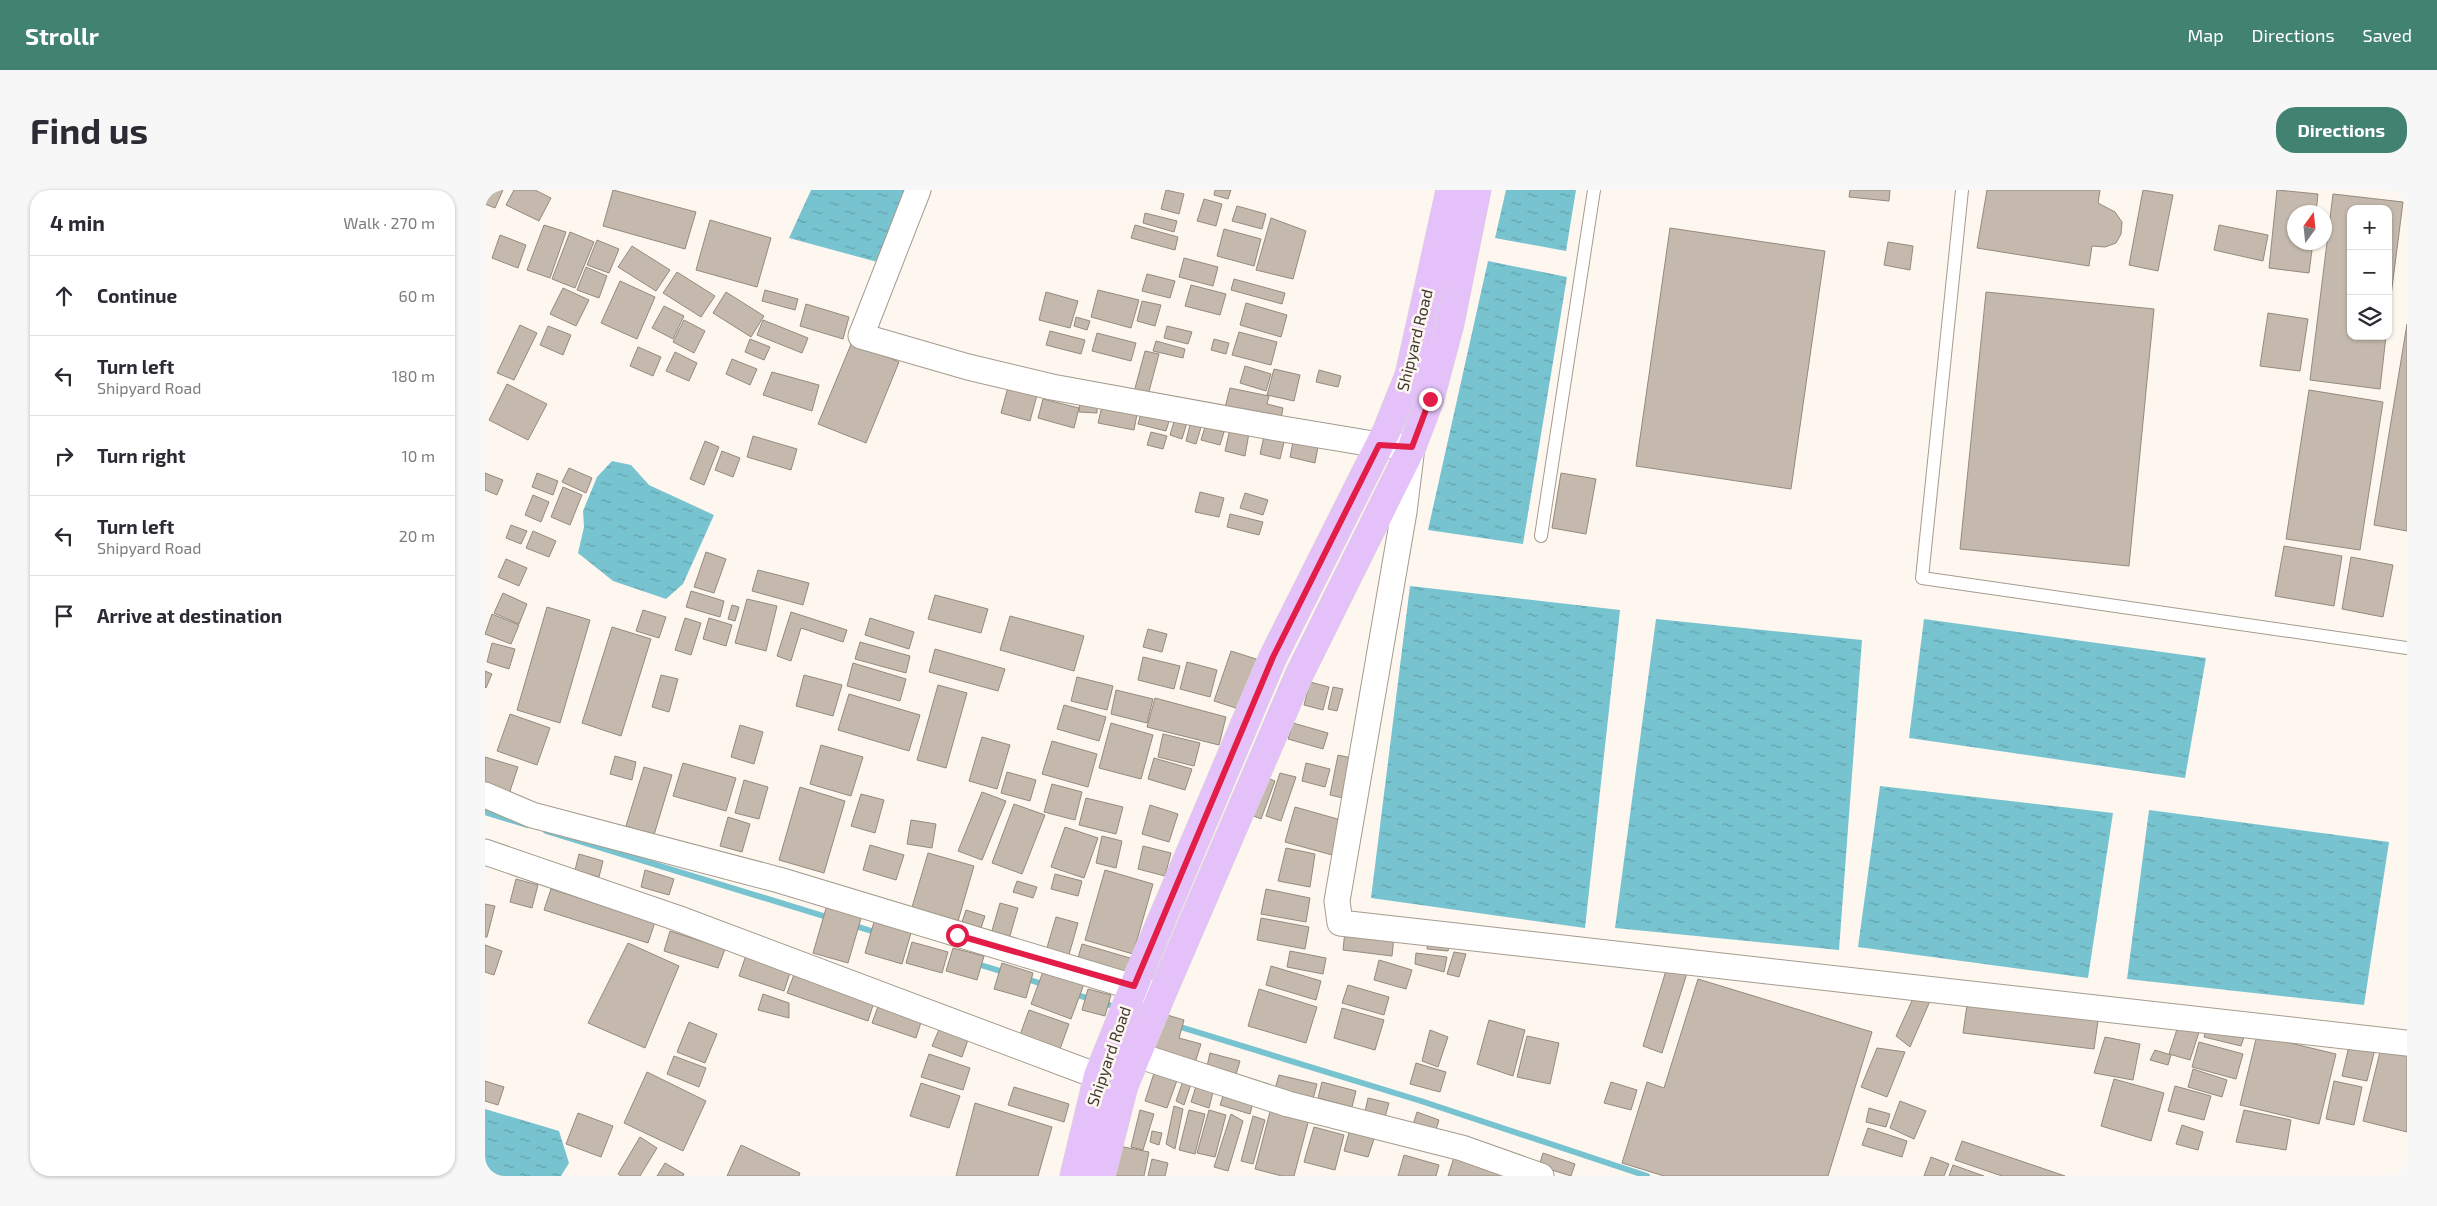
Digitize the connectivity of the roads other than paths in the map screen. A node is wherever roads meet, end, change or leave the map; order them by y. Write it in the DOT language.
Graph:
graph roads {
  1 [pos="918,190"];
  2 [pos="1450,190"];
  3 [pos="1477,190"];
  4 [pos="1594,190"];
  5 [pos="1962,190"];
  6 [pos="1379,445"];
  7 [pos="1412,447"];
  8 [pos="1541,536"];
  9 [pos="2407,648"];
  10 [pos="485,795"];
  11 [pos="485,852"];
  12 [pos="1134,986"];
  13 [pos="1161,996"];
  14 [pos="2407,1043"];
  15 [pos="1137,1055"];
  16 [pos="1098,1076"];
  17 [pos="1124,1086"];
  18 [pos="1074,1176"];
  19 [pos="1101,1176"];
  20 [pos="1541,1176"];
  1 -- 6 [label="street"];
  2 -- 6 [label="main road, Shipyard Road"];
  3 -- 7 [label="main road, Shipyard Road"];
  4 -- 8 [label="lane"];
  5 -- 9 [label="lane"];
  6 -- 7 [label="street"];
  6 -- 12 [label="main road, Shipyard Road"];
  7 -- 13 [label="main road, Shipyard Road"];
  7 -- 14 [label="street"];
  10 -- 12 [label="street"];
  11 -- 16 [label="street"];
  12 -- 13 [label="street"];
  12 -- 16 [label="main road, Shipyard Road"];
  13 -- 15 [label="main road, Shipyard Road"];
  15 -- 17 [label="main road, Shipyard Road"];
  15 -- 20 [label="street"];
  16 -- 17 [label="street"];
  16 -- 18 [label="main road, Shipyard Road"];
  17 -- 19 [label="main road, Shipyard Road"];
}
